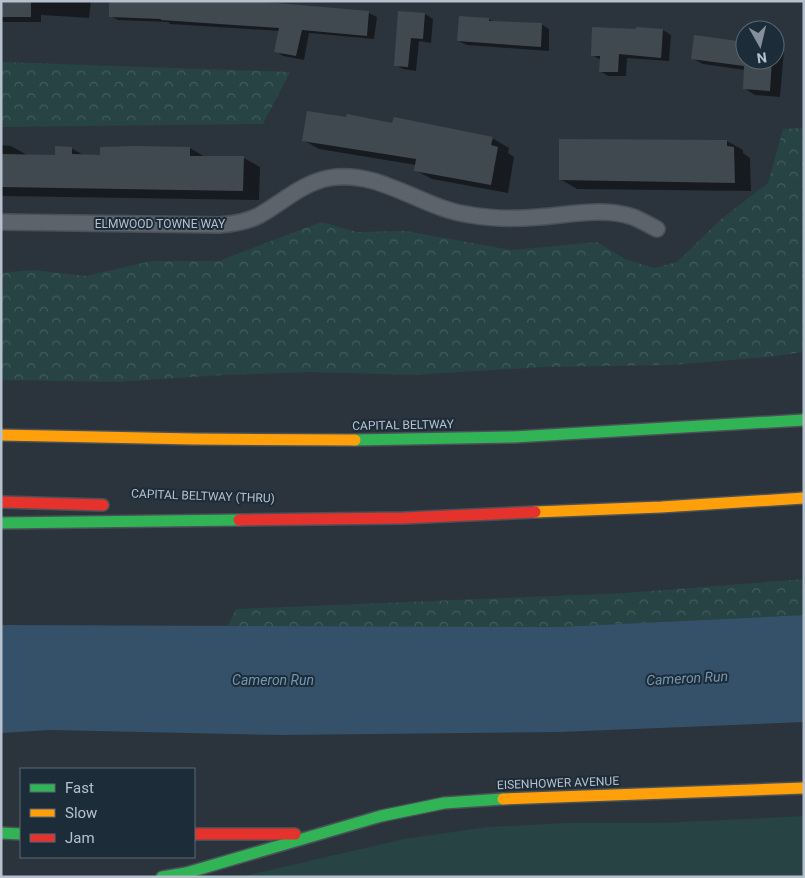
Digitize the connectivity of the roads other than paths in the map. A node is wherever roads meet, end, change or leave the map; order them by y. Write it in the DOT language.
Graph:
graph roads {
  1 [pos="1,222"];
  2 [pos="657,229"];
  3 [pos="804,420"];
  4 [pos="1,435"];
  5 [pos="804,498"];
  6 [pos="1,502"];
  7 [pos="116,506"];
  8 [pos="191,509"];
  9 [pos="403,518"];
  10 [pos="1,523"];
  11 [pos="804,788"];
  12 [pos="1,833"];
  13 [pos="20,834"];
  14 [pos="195,834"];
  15 [pos="317,834"];
  16 [pos="162,877"];
  1 -- 2 [label="street, ELMWOOD TOWNE WAY"];
  3 -- 4 [label="main road, CAPITAL BELTWAY"];
  5 -- 9 [label="main road"];
  6 -- 7 [label="main road, CAPITAL BELTWAY (THRU)"];
  8 -- 9 [label="main road, CAPITAL BELTWAY (THRU)"];
  9 -- 10 [label="main road"];
  11 -- 15 [label="main road, EISENHOWER AVENUE"];
  12 -- 13 [label="main road"];
  14 -- 15 [label="main road, EISENHOWER AVENUE"];
  15 -- 16 [label="main road, EISENHOWER AVENUE"];
}
